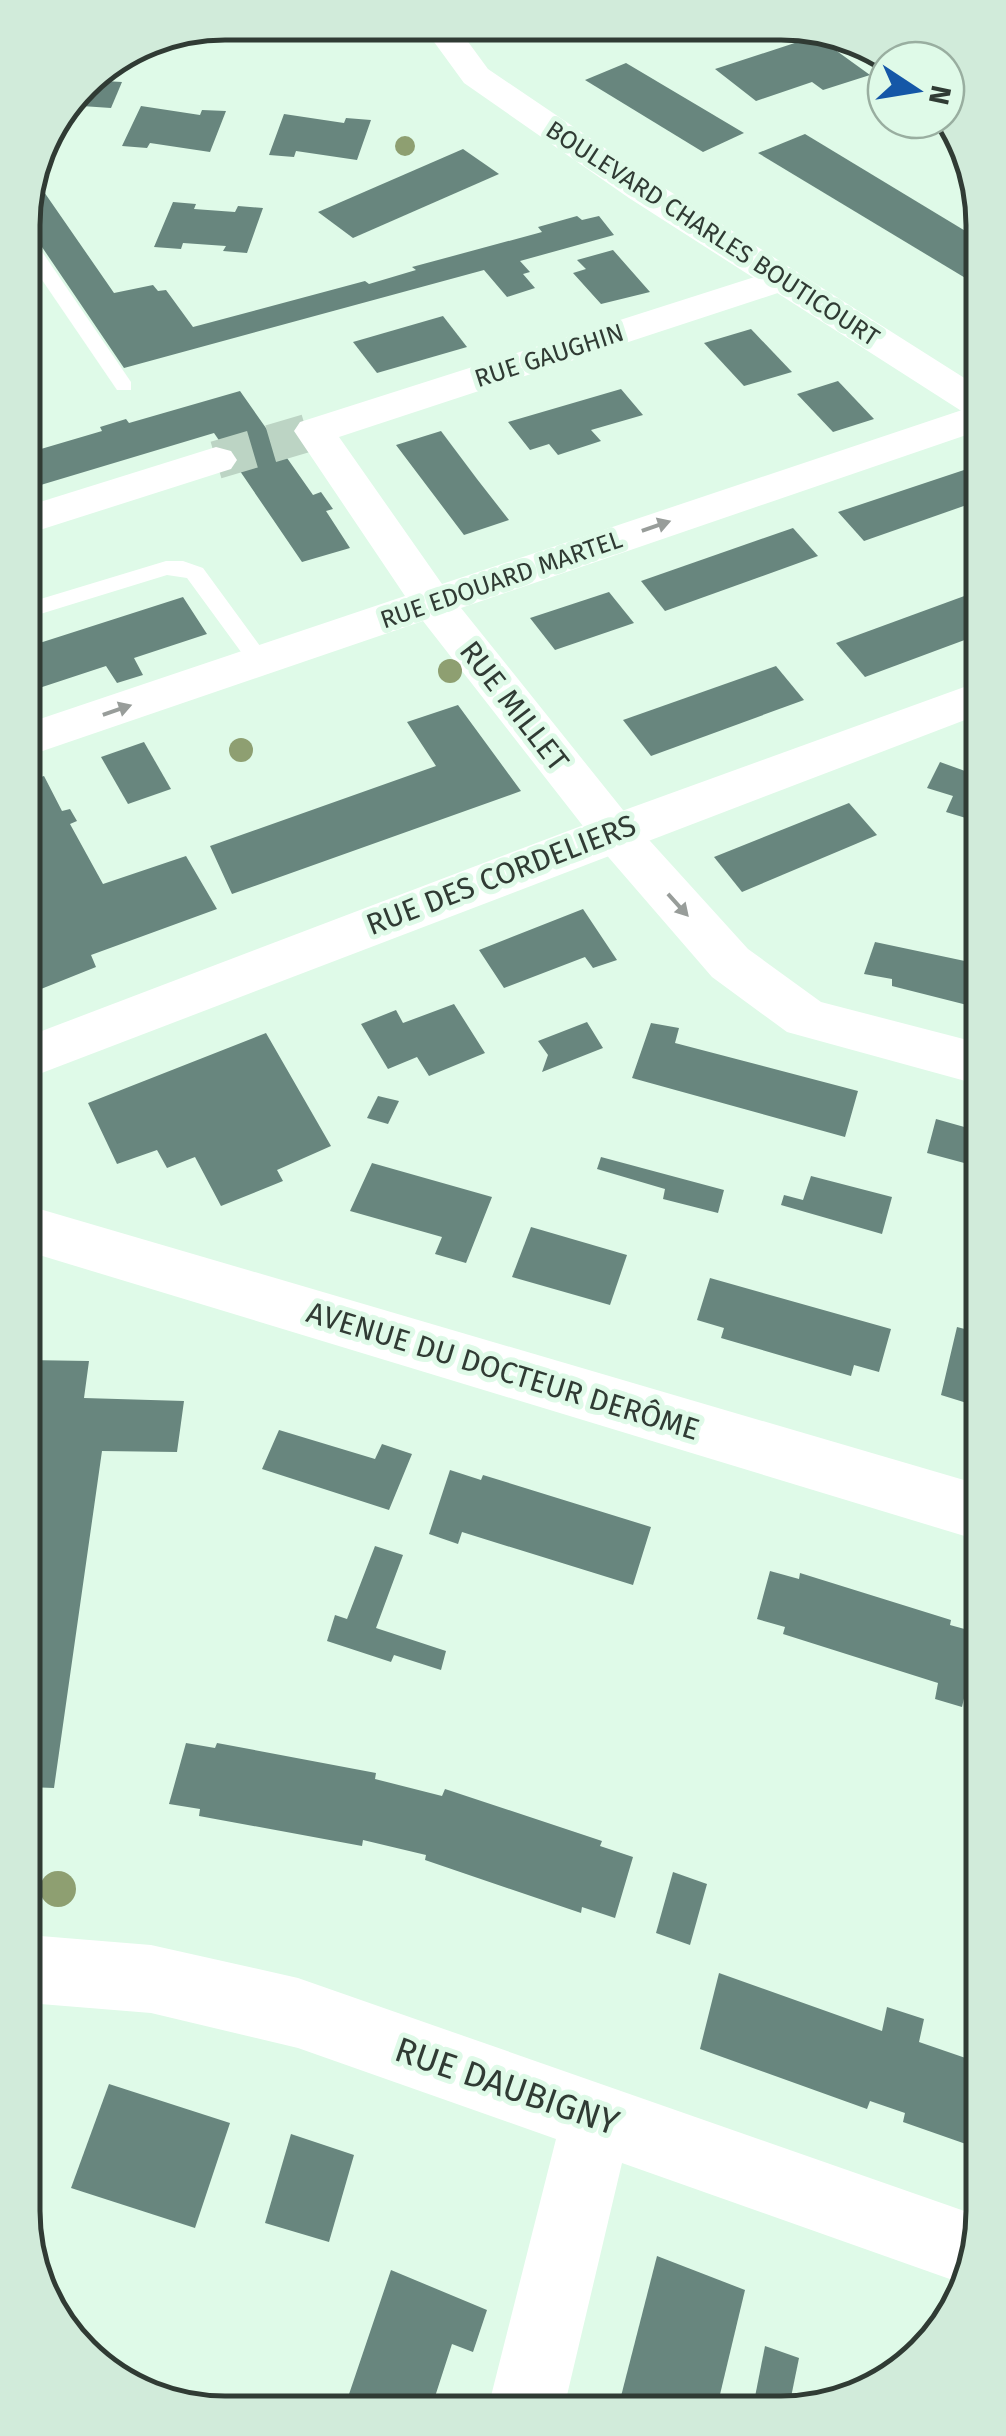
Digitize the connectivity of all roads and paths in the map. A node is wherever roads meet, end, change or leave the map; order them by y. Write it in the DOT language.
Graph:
graph roads {
  1 [pos="459,40"];
  2 [pos="40,263"];
  3 [pos="783,279"];
  4 [pos="124,386"];
  5 [pos="966,395"];
  6 [pos="966,421"];
  7 [pos="314,431"];
  8 [pos="216,460"];
  9 [pos="40,515"];
  10 [pos="432,602"];
  11 [pos="40,607"];
  12 [pos="260,662"];
  13 [pos="966,704"];
  14 [pos="40,736"];
  15 [pos="614,832"];
  16 [pos="40,1053"];
  17 [pos="966,1060"];
  18 [pos="40,1232"];
  19 [pos="966,1509"];
  20 [pos="40,1970"];
  21 [pos="597,2117"];
  22 [pos="962,2246"];
  23 [pos="529,2396"];
  1 -- 3 [label="street, BOULEVARD CHARLES BOUTICOURT"];
  2 -- 4 [label="lane"];
  3 -- 5 [label="street, BOULEVARD CHARLES BOUTICOURT"];
  3 -- 7 [label="street, RUE GAUGHIN"];
  10 -- 6 [label="street, RUE EDOUARD MARTEL, one-way"];
  7 -- 10 [label="street, RUE MILLET"];
  8 -- 9 [label="street"];
  10 -- 12 [label="street, RUE EDOUARD MARTEL"];
  10 -- 15 [label="street, RUE MILLET"];
  11 -- 12 [label="lane"];
  14 -- 12 [label="street, RUE EDOUARD MARTEL, one-way"];
  13 -- 15 [label="street, RUE DES CORDELIERS"];
  15 -- 16 [label="street, RUE DES CORDELIERS"];
  15 -- 17 [label="street, RUE MILLET, one-way"];
  18 -- 19 [label="street, AVENUE DU DOCTEUR DERÔME"];
  20 -- 21 [label="street, RUE DAUBIGNY"];
  21 -- 22 [label="street, RUE DAUBIGNY"];
  21 -- 23 [label="street"];
}
